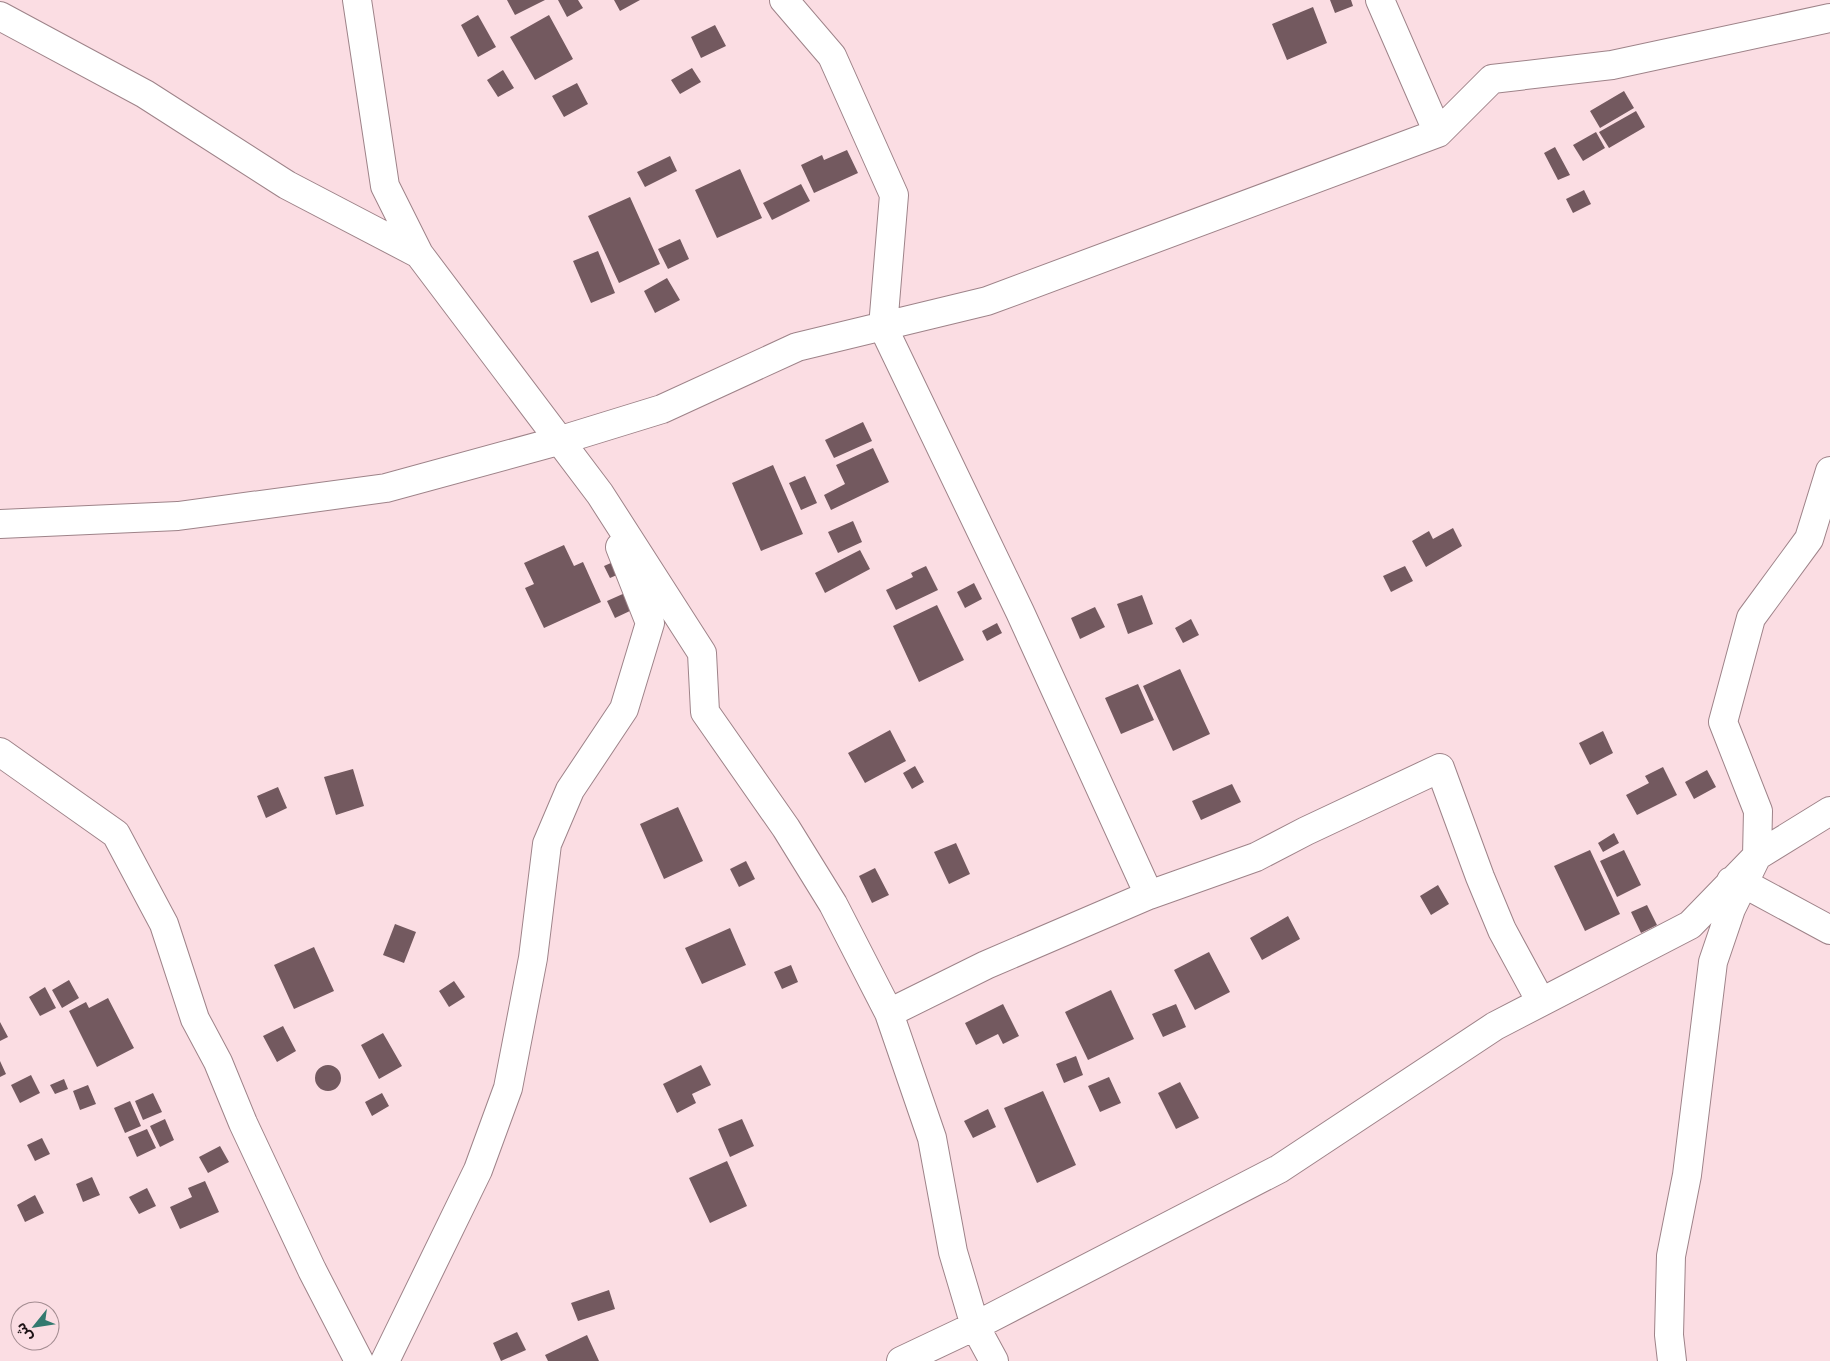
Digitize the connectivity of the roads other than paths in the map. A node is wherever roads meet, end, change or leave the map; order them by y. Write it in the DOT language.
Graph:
graph roads {
  1 [pos="357,0"];
  2 [pos="784,0"];
  3 [pos="1380,0"];
  4 [pos="0,16"];
  5 [pos="1830,18"];
  6 [pos="1438,133"];
  7 [pos="419,254"];
  8 [pos="883,328"];
  9 [pos="558,441"];
  10 [pos="1830,471"];
  11 [pos="600,494"];
  12 [pos="0,524"];
  13 [pos="0,752"];
  14 [pos="1830,812"];
  15 [pos="1757,856"];
  16 [pos="1737,882"];
  17 [pos="1149,895"];
  18 [pos="1830,930"];
  19 [pos="1541,1002"];
  20 [pos="889,1013"];
  21 [pos="975,1326"];
  22 [pos="359,1361"];
  23 [pos="385,1361"];
  24 [pos="901,1361"];
  25 [pos="994,1361"];
  26 [pos="1672,1361"];
  1 -- 7 [label="street"];
  2 -- 8 [label="street"];
  3 -- 6 [label="street"];
  4 -- 7 [label="street"];
  5 -- 6 [label="street"];
  6 -- 8 [label="street"];
  7 -- 9 [label="street"];
  8 -- 9 [label="street"];
  8 -- 17 [label="street"];
  9 -- 11 [label="street"];
  9 -- 12 [label="street"];
  10 -- 15 [label="street"];
  11 -- 20 [label="street"];
  11 -- 23 [label="street"];
  13 -- 22 [label="street"];
  14 -- 15 [label="street"];
  15 -- 16 [label="street"];
  16 -- 18 [label="street"];
  16 -- 19 [label="street"];
  16 -- 26 [label="street"];
  17 -- 19 [label="street"];
  17 -- 20 [label="street"];
  19 -- 21 [label="street"];
  20 -- 21 [label="street"];
  21 -- 24 [label="street"];
  21 -- 25 [label="street"];
}
